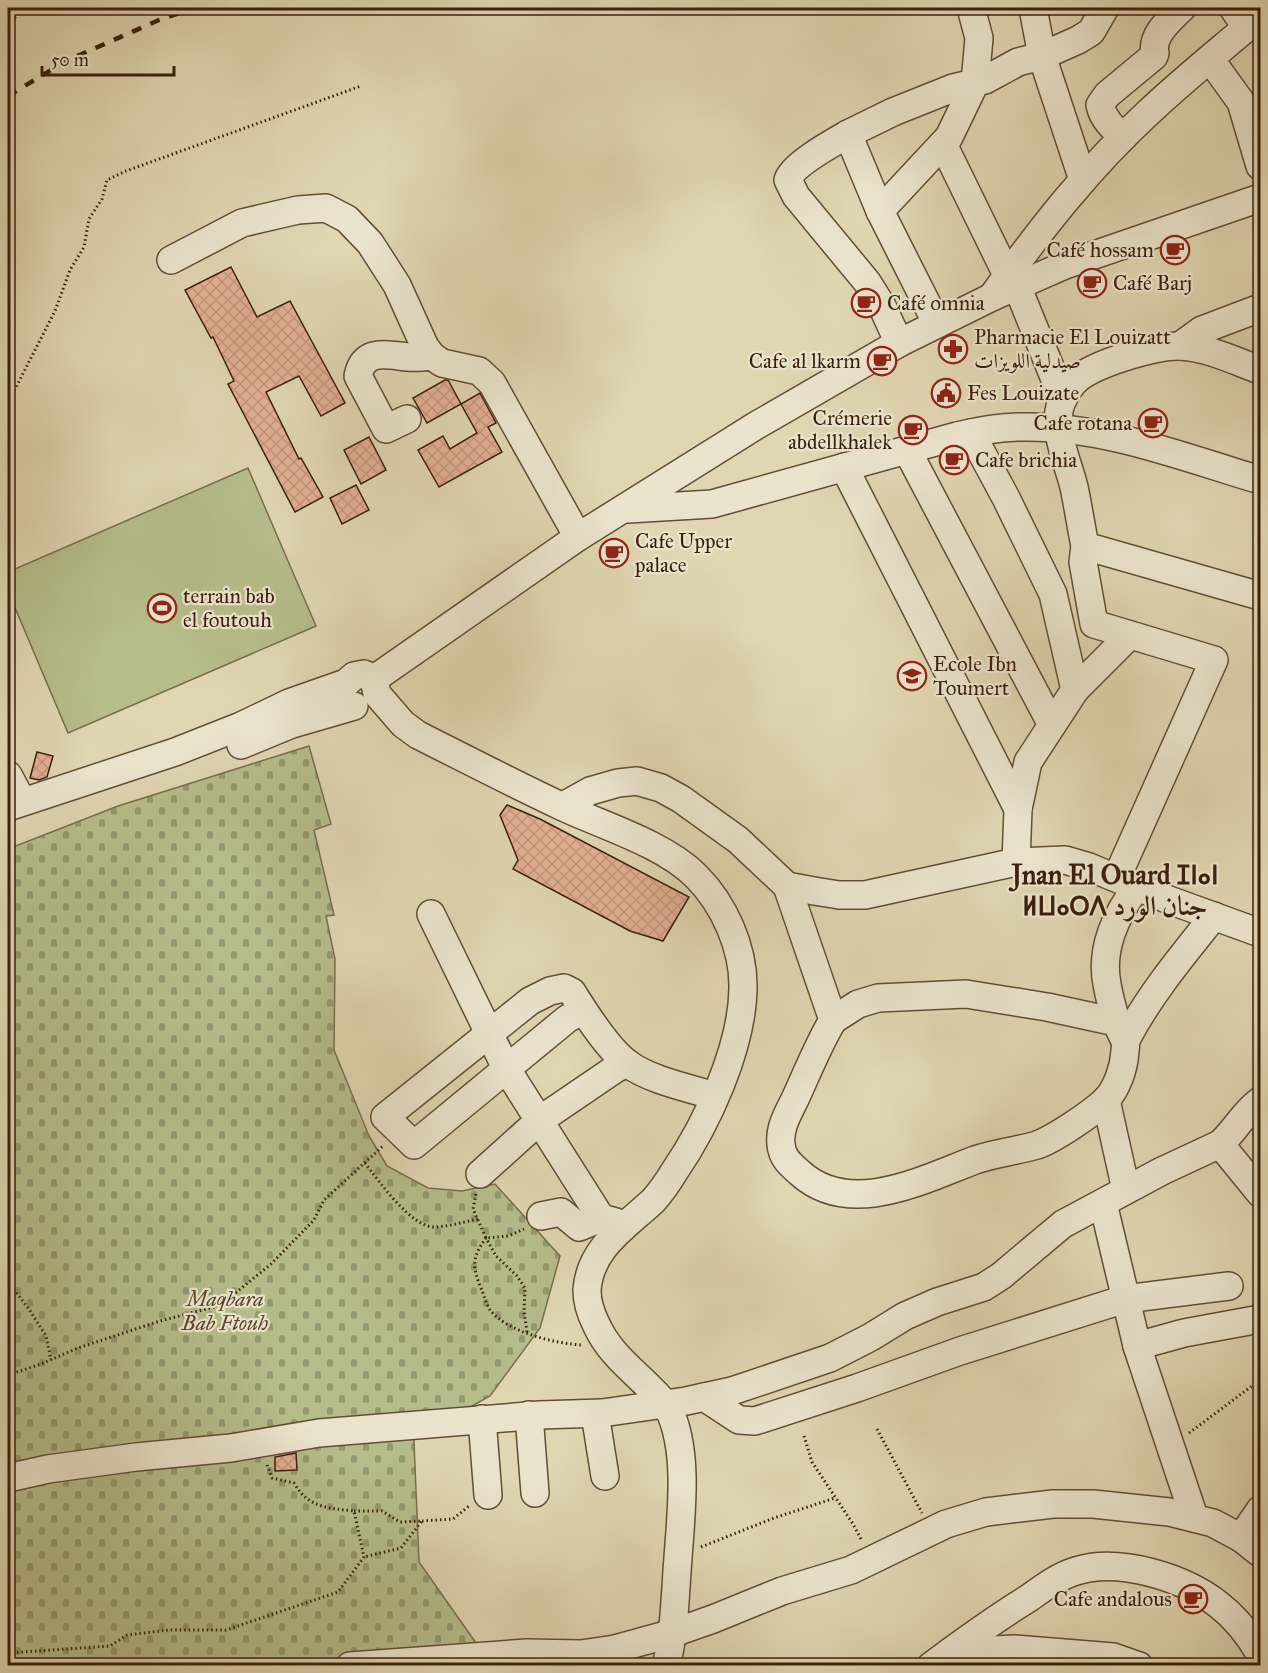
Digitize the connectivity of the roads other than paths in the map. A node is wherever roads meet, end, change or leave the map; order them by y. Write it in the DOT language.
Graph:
graph roads {
  1 [pos="971,8"];
  2 [pos="1033,8"];
  3 [pos="1105,8"];
  4 [pos="1182,8"];
  5 [pos="1247,17"];
  6 [pos="1042,56"];
  7 [pos="1210,59"];
  8 [pos="975,83"];
  9 [pos="1256,133"];
  10 [pos="848,134"];
  11 [pos="1123,137"];
  12 [pos="943,144"];
  13 [pos="1260,166"];
  14 [pos="1083,180"];
  15 [pos="1260,198"];
  16 [pos="880,211"];
  17 [pos="171,260"];
  18 [pos="1005,286"];
  19 [pos="1260,308"];
  20 [pos="937,324"];
  21 [pos="899,343"];
  22 [pos="1180,346"];
  23 [pos="432,356"];
  24 [pos="1260,370"];
  25 [pos="1064,399"];
  26 [pos="407,419"];
  27 [pos="1058,428"];
  28 [pos="971,433"];
  29 [pos="907,450"];
  30 [pos="844,467"];
  31 [pos="1260,480"];
  32 [pos="624,509"];
  33 [pos="578,537"];
  34 [pos="1085,546"];
  35 [pos="1260,596"];
  36 [pos="1094,624"];
  37 [pos="1063,634"];
  38 [pos="1130,635"];
  39 [pos="1075,690"];
  40 [pos="362,694"];
  41 [pos="1052,725"];
  42 [pos="8,775"];
  43 [pos="15,804"];
  44 [pos="563,806"];
  45 [pos="1018,809"];
  46 [pos="8,825"];
  47 [pos="1016,862"];
  48 [pos="1127,882"];
  49 [pos="788,886"];
  50 [pos="431,914"];
  51 [pos="1214,916"];
  52 [pos="1260,933"];
  53 [pos="583,1010"];
  54 [pos="833,1020"];
  55 [pos="1121,1031"];
  56 [pos="490,1034"];
  57 [pos="627,1063"];
  58 [pos="506,1068"];
  59 [pos="715,1096"];
  60 [pos="1106,1100"];
  61 [pos="1260,1101"];
  62 [pos="540,1120"];
  63 [pos="1220,1144"];
  64 [pos="480,1174"];
  65 [pos="1257,1186"];
  66 [pos="1114,1196"];
  67 [pos="541,1216"];
  68 [pos="613,1222"];
  69 [pos="1229,1286"];
  70 [pos="1125,1299"];
  71 [pos="1260,1319"];
  72 [pos="1137,1346"];
  73 [pos="704,1397"];
  74 [pos="664,1403"];
  75 [pos="595,1413"];
  76 [pos="529,1415"];
  77 [pos="482,1419"];
  78 [pos="604,1476"];
  79 [pos="8,1478"];
  80 [pos="535,1493"];
  81 [pos="488,1495"];
  82 [pos="1260,1510"];
  83 [pos="1194,1517"];
  84 [pos="1251,1546"];
  85 [pos="673,1633"];
  86 [pos="1260,1654"];
  87 [pos="1014,1657"];
  88 [pos="940,1658"];
  89 [pos="350,1665"];
  90 [pos="666,1665"];
  91 [pos="1139,1665"];
  1 -- 8 [label="street"];
  2 -- 6 [label="street"];
  3 -- 6 [label="street"];
  4 -- 11 [label="street"];
  5 -- 7 [label="street"];
  6 -- 8 [label="street"];
  6 -- 14 [label="street"];
  7 -- 9 [label="street"];
  7 -- 11 [label="street"];
  8 -- 10 [label="street"];
  8 -- 12 [label="street"];
  9 -- 13 [label="street"];
  10 -- 16 [label="street"];
  10 -- 21 [label="street"];
  11 -- 14 [label="street"];
  12 -- 16 [label="street"];
  12 -- 18 [label="street"];
  14 -- 18 [label="street"];
  15 -- 18 [label="street"];
  16 -- 20 [label="street"];
  17 -- 23 [label="street"];
  18 -- 20 [label="street"];
  18 -- 25 [label="street"];
  19 -- 22 [label="street"];
  20 -- 21 [label="street"];
  21 -- 32 [label="street"];
  22 -- 24 [label="street"];
  22 -- 25 [label="street"];
  23 -- 26 [label="street"];
  23 -- 33 [label="street"];
  25 -- 27 [label="street"];
  27 -- 28 [label="street"];
  27 -- 31 [label="street"];
  27 -- 34 [label="street"];
  28 -- 29 [label="street"];
  28 -- 37 [label="street"];
  29 -- 30 [label="street"];
  29 -- 41 [label="street"];
  30 -- 32 [label="street"];
  30 -- 45 [label="street"];
  32 -- 33 [label="street"];
  33 -- 40 [label="street"];
  34 -- 35 [label="street"];
  34 -- 36 [label="street"];
  36 -- 37 [label="street"];
  36 -- 38 [label="street"];
  37 -- 39 [label="street"];
  38 -- 39 [label="street"];
  38 -- 48 [label="street"];
  39 -- 41 [label="street"];
  40 -- 43 [label="street"];
  40 -- 44 [label="street"];
  40 -- 46 [label="street"];
  41 -- 45 [label="street"];
  42 -- 43 [label="street"];
  44 -- 49 [label="street"];
  44 -- 59 [label="street"];
  45 -- 47 [label="street"];
  47 -- 48 [label="street"];
  47 -- 49 [label="street"];
  48 -- 51 [label="street"];
  48 -- 55 [label="street"];
  49 -- 54 [label="street"];
  50 -- 56 [label="street"];
  51 -- 52 [label="street"];
  51 -- 55 [label="street"];
  53 -- 56 [label="street"];
  53 -- 57 [label="street"];
  53 -- 58 [label="street"];
  54 -- 55 [label="street"];
  54 -- 60 [label="street"];
  55 -- 60 [label="street"];
  56 -- 58 [label="street"];
  56 -- 58 [label="street"];
  57 -- 59 [label="street"];
  57 -- 62 [label="street"];
  58 -- 62 [label="street"];
  59 -- 68 [label="street"];
  60 -- 66 [label="street"];
  61 -- 63 [label="street"];
  62 -- 64 [label="street"];
  62 -- 68 [label="street"];
  63 -- 65 [label="street"];
  63 -- 66 [label="street"];
  66 -- 70 [label="street"];
  66 -- 73 [label="street"];
  67 -- 68 [label="street"];
  68 -- 74 [label="street"];
  69 -- 70 [label="street"];
  70 -- 72 [label="street"];
  70 -- 73 [label="street"];
  71 -- 72 [label="street"];
  72 -- 83 [label="street"];
  73 -- 74 [label="street"];
  74 -- 75 [label="street"];
  74 -- 85 [label="street"];
  75 -- 76 [label="street"];
  75 -- 78 [label="street"];
  76 -- 77 [label="street"];
  76 -- 80 [label="street"];
  77 -- 79 [label="street"];
  77 -- 81 [label="street"];
  82 -- 84 [label="street"];
  83 -- 84 [label="street"];
  83 -- 85 [label="street"];
  85 -- 89 [label="street"];
  85 -- 90 [label="street"];
  86 -- 88 [label="street"];
  87 -- 88 [label="street"];
  87 -- 91 [label="street"];
}
